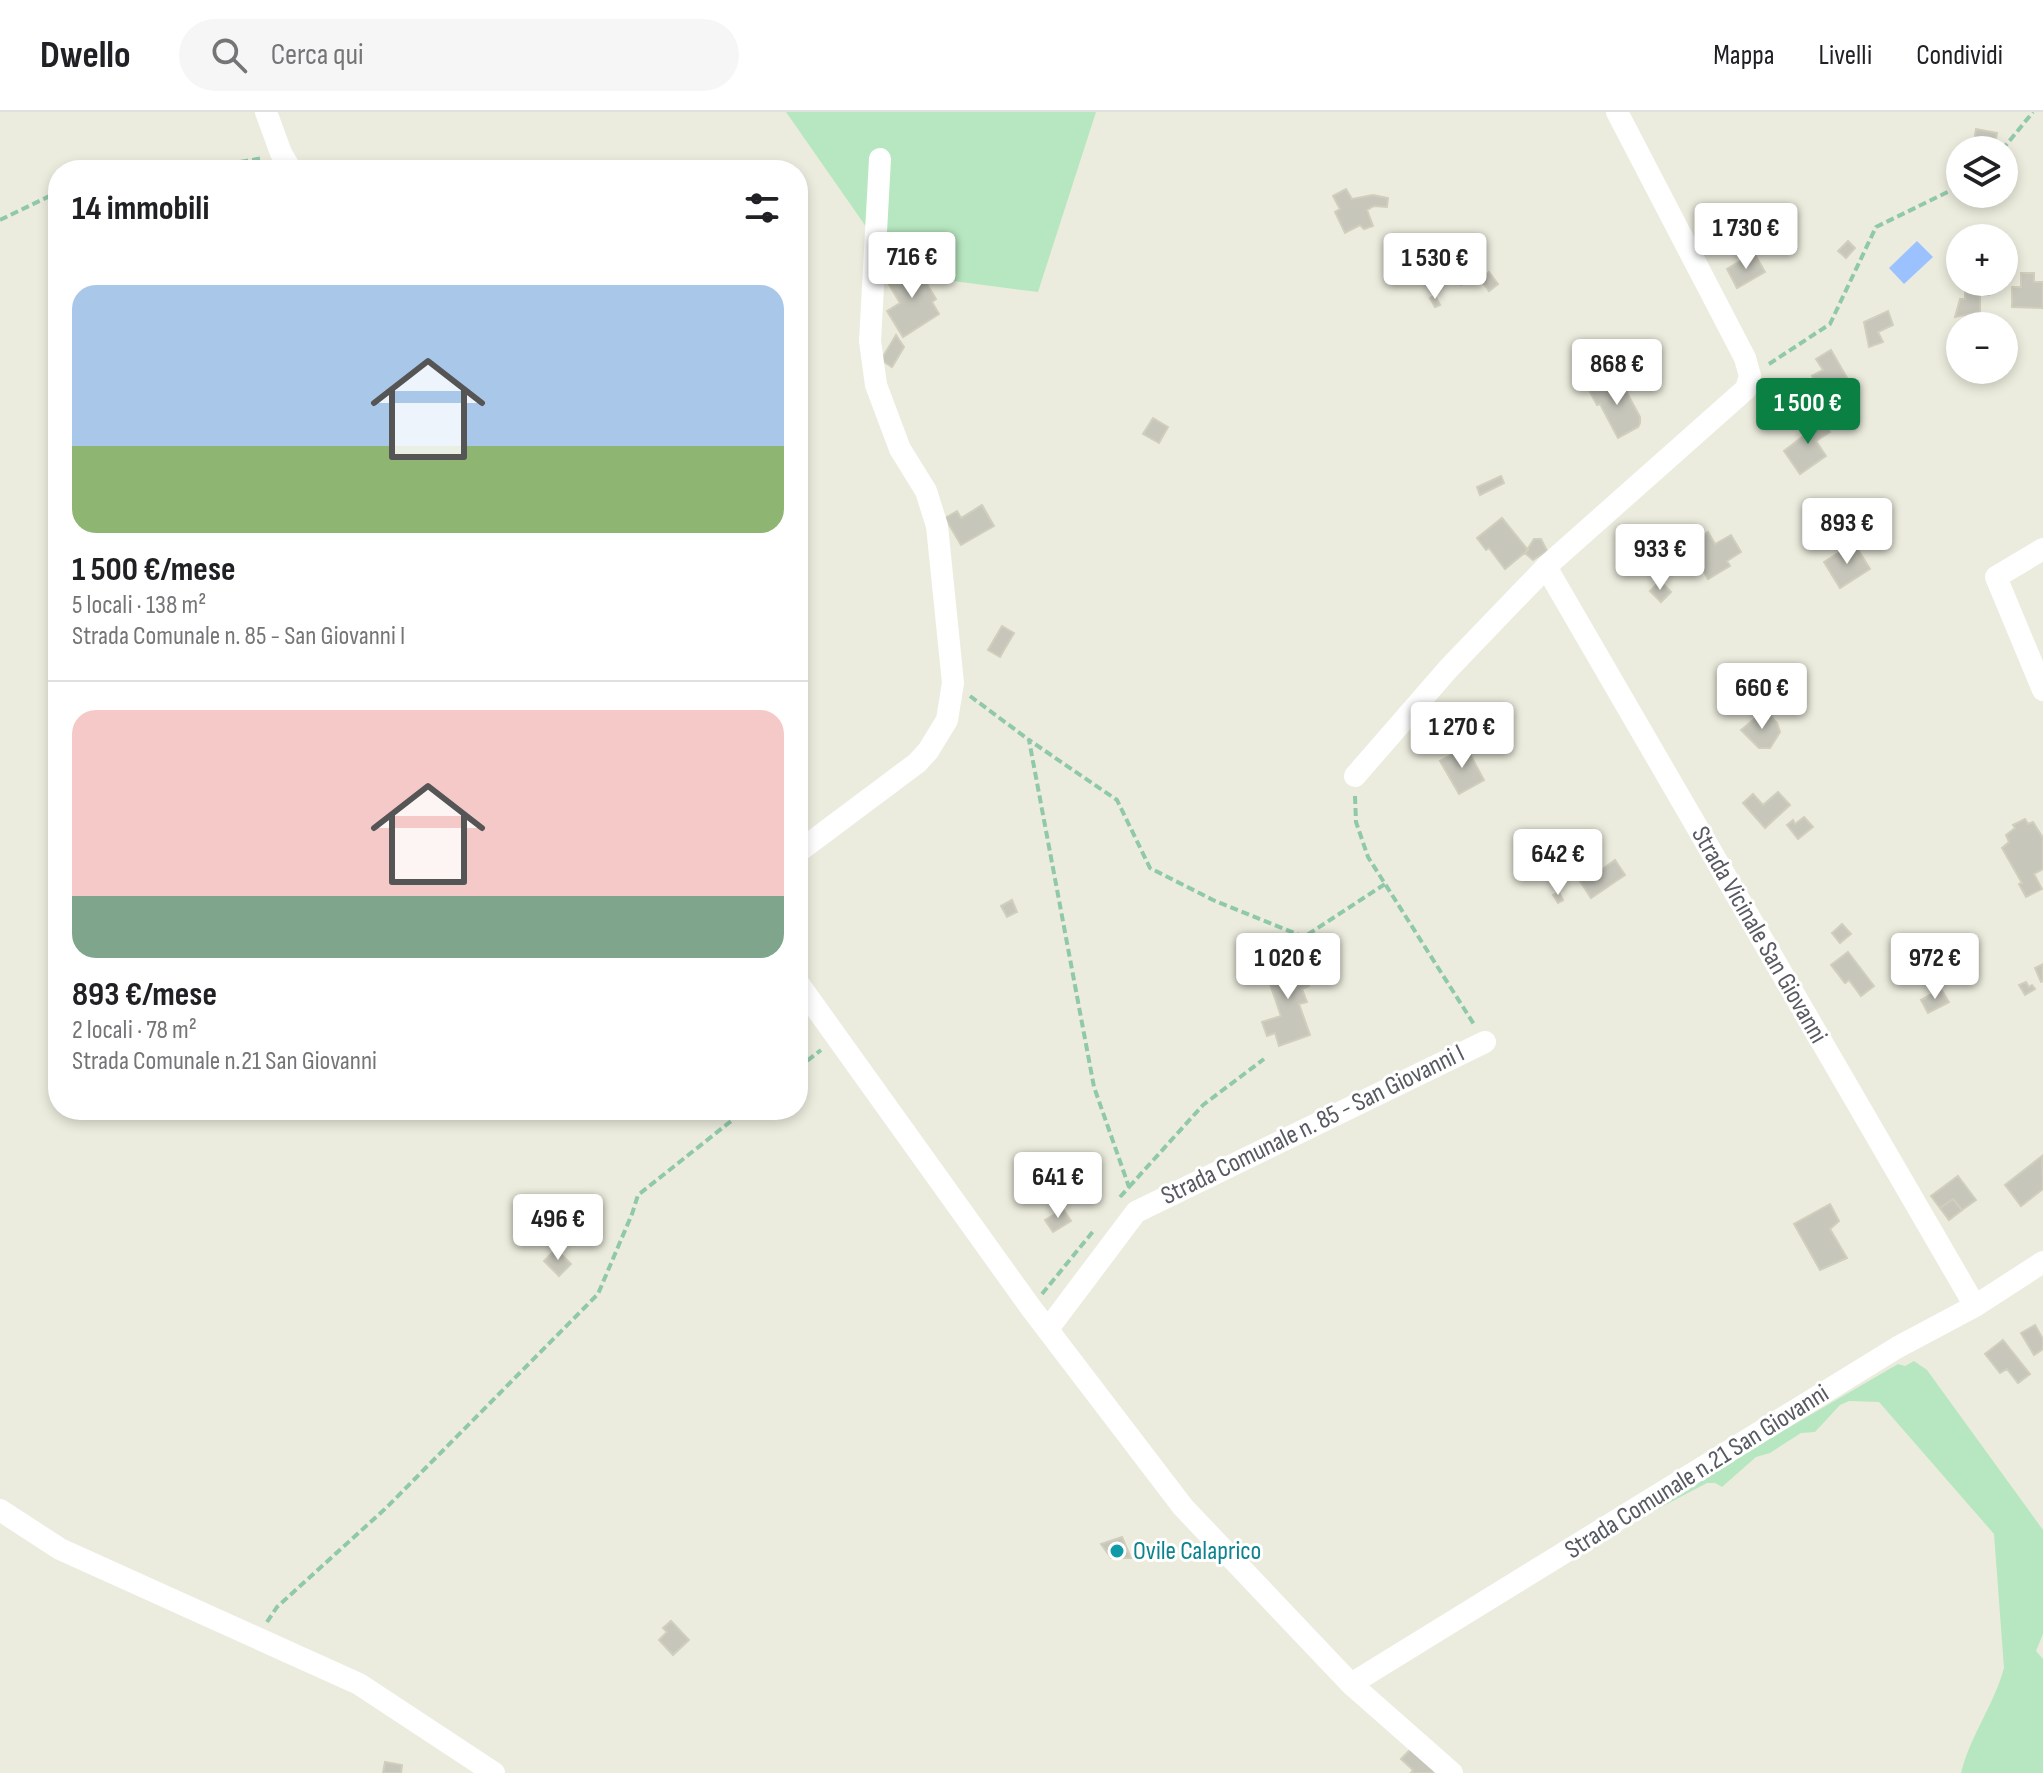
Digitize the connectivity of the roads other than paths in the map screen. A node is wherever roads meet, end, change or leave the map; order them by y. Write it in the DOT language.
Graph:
graph roads {
  1 [pos="266,112"];
  2 [pos="1617,112"];
  3 [pos="880,159"];
  4 [pos="285,160"];
  5 [pos="2043,549"];
  6 [pos="1550,563"];
  7 [pos="2043,690"];
  8 [pos="1355,776"];
  9 [pos="808,845"];
  10 [pos="808,996"];
  11 [pos="1485,1042"];
  12 [pos="2043,1262"];
  13 [pos="1975,1306"];
  14 [pos="1048,1329"];
  15 [pos="0,1510"];
  16 [pos="1351,1684"];
  17 [pos="494,1773"];
  18 [pos="1452,1773"];
  1 -- 4 [label="street"];
  2 -- 6 [label="street"];
  3 -- 9 [label="street"];
  5 -- 7 [label="street"];
  6 -- 8 [label="street"];
  6 -- 13 [label="street, Strada Vicinale San Giovanni"];
  10 -- 14 [label="street"];
  11 -- 14 [label="street, Strada Comunale n. 85 - San Giovanni I"];
  12 -- 13 [label="street, Strada Comunale n.21 San Giovanni"];
  13 -- 16 [label="street, Strada Comunale n.21 San Giovanni"];
  14 -- 16 [label="street"];
  15 -- 17 [label="street"];
  16 -- 18 [label="street"];
}
